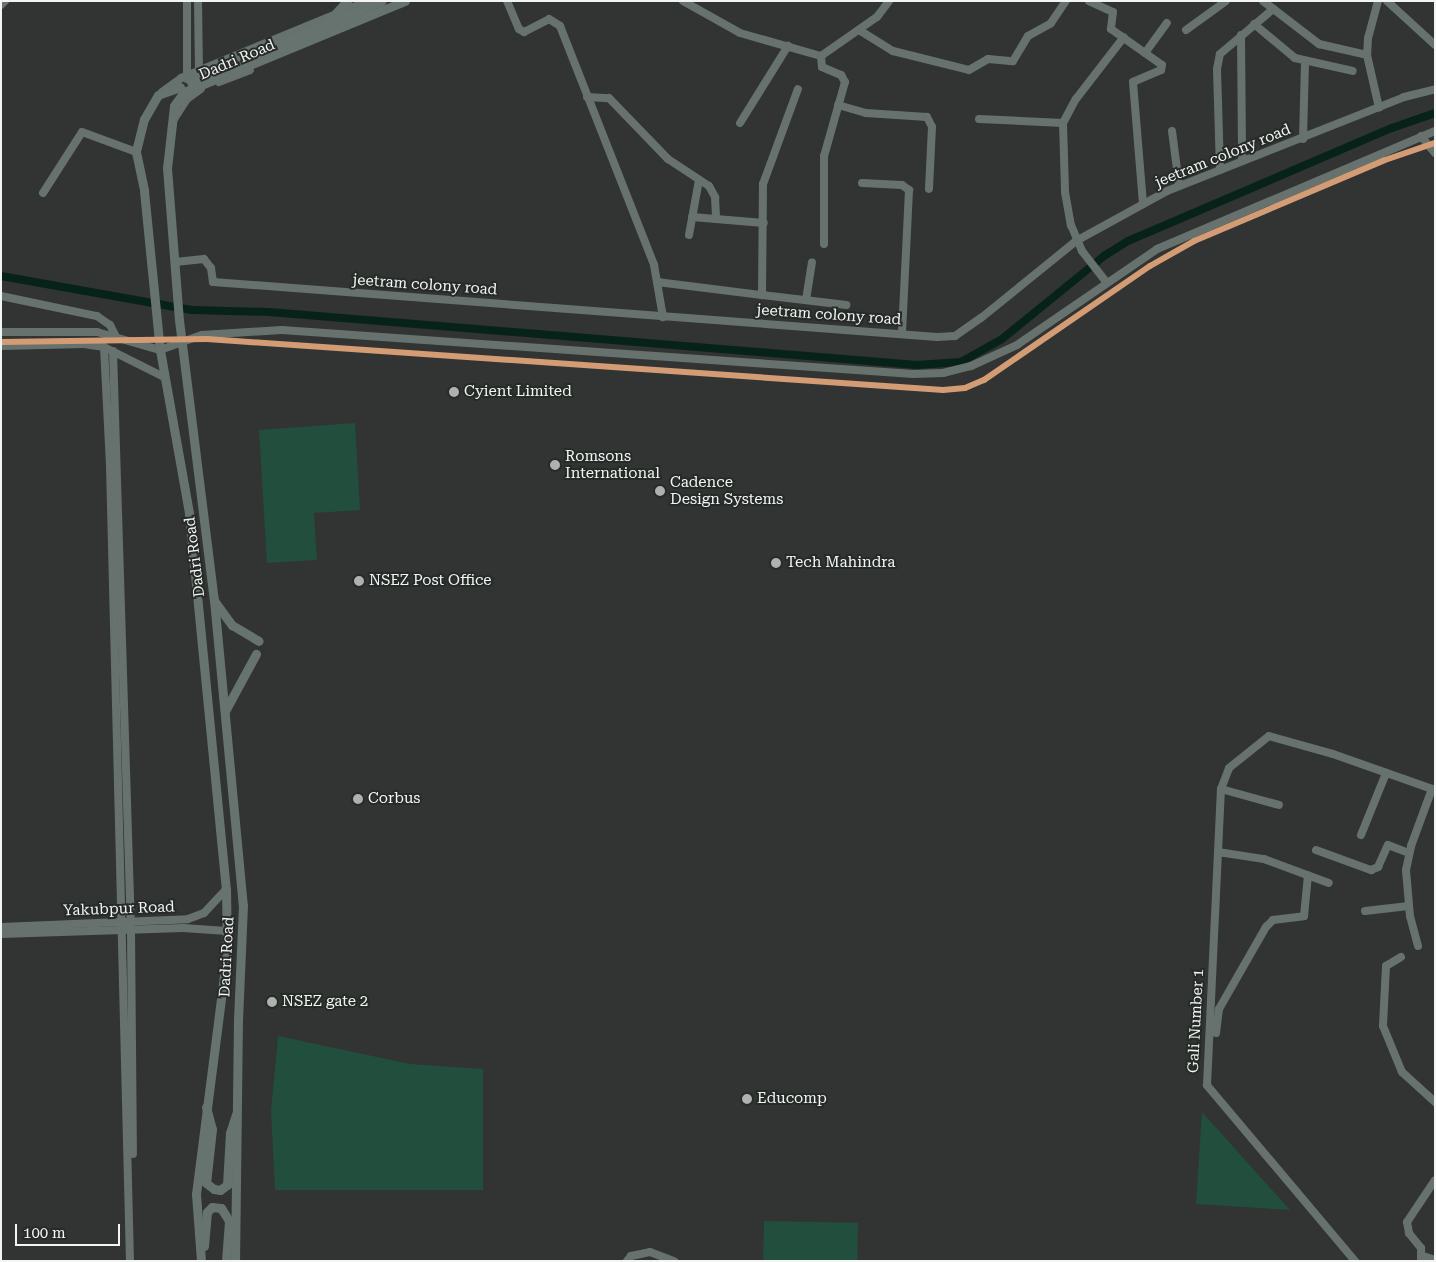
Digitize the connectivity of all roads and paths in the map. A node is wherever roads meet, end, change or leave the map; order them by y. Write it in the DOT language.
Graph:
graph roads {
  1 [pos="5,1"];
  2 [pos="187,1"];
  3 [pos="198,1"];
  4 [pos="347,1"];
  5 [pos="368,1"];
  6 [pos="382,1"];
  7 [pos="405,1"];
  8 [pos="410,1"];
  9 [pos="507,1"];
  10 [pos="683,1"];
  11 [pos="1066,1"];
  12 [pos="1089,1"];
  13 [pos="1226,1"];
  14 [pos="1263,1"];
  15 [pos="1378,1"];
  16 [pos="1387,1"];
  17 [pos="888,2"];
  18 [pos="1,6"];
  19 [pos="1273,9"];
  20 [pos="333,16"];
  21 [pos="1168,23"];
  22 [pos="1254,24"];
  23 [pos="859,30"];
  24 [pos="1186,30"];
  25 [pos="1240,35"];
  26 [pos="1124,37"];
  27 [pos="1435,45"];
  28 [pos="788,46"];
  29 [pos="1145,53"];
  30 [pos="1367,55"];
  31 [pos="821,56"];
  32 [pos="1305,62"];
  33 [pos="197,72"];
  34 [pos="1354,72"];
  35 [pos="186,76"];
  36 [pos="204,88"];
  37 [pos="798,89"];
  38 [pos="1435,89"];
  39 [pos="186,90"];
  40 [pos="158,95"];
  41 [pos="587,96"];
  42 [pos="838,105"];
  43 [pos="1379,108"];
  44 [pos="979,119"];
  45 [pos="740,123"];
  46 [pos="1063,123"];
  47 [pos="1172,131"];
  48 [pos="1435,131"];
  49 [pos="1421,136"];
  50 [pos="1303,139"];
  51 [pos="136,152"];
  52 [pos="1435,154"];
  53 [pos="1242,162"];
  54 [pos="1220,170"];
  55 [pos="699,180"];
  56 [pos="862,183"];
  57 [pos="1179,185"];
  58 [pos="929,189"];
  59 [pos="43,193"];
  60 [pos="1143,204"];
  61 [pos="692,217"];
  62 [pos="716,219"];
  63 [pos="764,223"];
  64 [pos="689,235"];
  65 [pos="1076,241"];
  66 [pos="824,244"];
  67 [pos="174,262"];
  68 [pos="812,262"];
  69 [pos="1104,280"];
  70 [pos="656,282"];
  71 [pos="762,295"];
  72 [pos="1,296"];
  73 [pos="806,300"];
  74 [pos="846,305"];
  75 [pos="663,317"];
  76 [pos="1,332"];
  77 [pos="902,333"];
  78 [pos="116,337"];
  79 [pos="182,342"];
  80 [pos="1,346"];
  81 [pos="104,347"];
  82 [pos="160,350"];
  83 [pos="113,351"];
  84 [pos="164,377"];
  85 [pos="214,600"];
  86 [pos="259,641"];
  87 [pos="256,654"];
  88 [pos="225,713"];
  89 [pos="1386,773"];
  90 [pos="1221,789"];
  91 [pos="1433,790"];
  92 [pos="1279,805"];
  93 [pos="1361,835"];
  94 [pos="1316,850"];
  95 [pos="1218,852"];
  96 [pos="1409,853"];
  97 [pos="1308,875"];
  98 [pos="1329,883"];
  99 [pos="226,889"];
  100 [pos="1409,906"];
  101 [pos="1365,911"];
  102 [pos="131,922"];
  103 [pos="120,923"];
  104 [pos="1,927"];
  105 [pos="227,931"];
  106 [pos="120,932"];
  107 [pos="131,932"];
  108 [pos="1,934"];
  109 [pos="1418,946"];
  110 [pos="1401,957"];
  111 [pos="1216,1033"];
  112 [pos="1435,1102"];
  113 [pos="205,1104"];
  114 [pos="238,1110"];
  115 [pos="1435,1180"];
  116 [pos="1422,1258"];
  117 [pos="1435,1260"];
  118 [pos="130,1261"];
  119 [pos="136,1261"];
  120 [pos="202,1261"];
  121 [pos="226,1261"];
  122 [pos="235,1261"];
  123 [pos="628,1261"];
  124 [pos="674,1261"];
  125 [pos="1355,1261"];
  1 -- 18 [label="street"];
  2 -- 35 [label="street"];
  3 -- 33 [label="street"];
  4 -- 20 [label="main road"];
  5 -- 20 [label="street, Dadri Road"];
  6 -- 39 [label="main road, bridge"];
  7 -- 39 [label="main road, bridge"];
  8 -- 36 [label="street, Dadri Road"];
  9 -- 41 [label="street"];
  10 -- 28 [label="street"];
  11 -- 23 [label="street"];
  12 -- 26 [label="street"];
  13 -- 24 [label="street"];
  14 -- 19 [label="street"];
  15 -- 30 [label="street"];
  16 -- 27 [label="street"];
  17 -- 23 [label="street"];
  19 -- 22 [label="street"];
  19 -- 30 [label="street"];
  20 -- 33 [label="street, Dadri Road"];
  21 -- 29 [label="street"];
  22 -- 25 [label="street"];
  22 -- 32 [label="street"];
  23 -- 31 [label="street"];
  25 -- 53 [label="street"];
  25 -- 54 [label="street"];
  26 -- 29 [label="street"];
  26 -- 46 [label="street"];
  28 -- 31 [label="street"];
  28 -- 45 [label="street"];
  29 -- 60 [label="street"];
  30 -- 43 [label="street"];
  31 -- 42 [label="street"];
  32 -- 34 [label="street"];
  32 -- 50 [label="street"];
  33 -- 35 [label="street, Dadri Road"];
  33 -- 36 [label="street"];
  35 -- 39 [label="street"];
  35 -- 40 [label="street, Dadri Road"];
  36 -- 39 [label="street, Dadri Road"];
  37 -- 63 [label="street"];
  38 -- 43 [label="street, jeetram colony road"];
  39 -- 40 [label="main road"];
  39 -- 67 [label="main road, Dadri Road"];
  40 -- 51 [label="main road, Dadri Road"];
  41 -- 55 [label="street"];
  41 -- 70 [label="street"];
  42 -- 58 [label="street"];
  42 -- 66 [label="street"];
  43 -- 50 [label="street, jeetram colony road"];
  44 -- 46 [label="street"];
  46 -- 65 [label="street"];
  47 -- 57 [label="street"];
  48 -- 49 [label="street"];
  49 -- 52 [label="street"];
  49 -- 69 [label="street"];
  50 -- 53 [label="street, jeetram colony road"];
  51 -- 59 [label="street"];
  51 -- 82 [label="main road, Dadri Road"];
  53 -- 54 [label="street, jeetram colony road"];
  54 -- 57 [label="street, jeetram colony road"];
  55 -- 61 [label="street"];
  55 -- 62 [label="street"];
  56 -- 77 [label="street"];
  57 -- 60 [label="street, jeetram colony road"];
  60 -- 65 [label="street, jeetram colony road"];
  61 -- 62 [label="street"];
  61 -- 64 [label="street"];
  62 -- 63 [label="street"];
  63 -- 71 [label="street"];
  65 -- 69 [label="street"];
  65 -- 77 [label="street, jeetram colony road"];
  67 -- 75 [label="street, jeetram colony road"];
  67 -- 79 [label="main road, Dadri Road"];
  68 -- 73 [label="street"];
  69 -- 79 [label="street"];
  70 -- 71 [label="street"];
  70 -- 75 [label="street"];
  71 -- 73 [label="street"];
  72 -- 78 [label="street"];
  73 -- 74 [label="street"];
  75 -- 77 [label="street, jeetram colony road"];
  76 -- 78 [label="street"];
  78 -- 82 [label="street"];
  79 -- 82 [label="street"];
  79 -- 85 [label="main road, Dadri Road"];
  80 -- 81 [label="street"];
  81 -- 83 [label="street"];
  81 -- 103 [label="street"];
  82 -- 84 [label="main road, Dadri Road"];
  83 -- 84 [label="street"];
  83 -- 102 [label="street"];
  84 -- 99 [label="main road, Dadri Road"];
  85 -- 86 [label="main road"];
  85 -- 88 [label="main road, Dadri Road"];
  87 -- 88 [label="main road"];
  88 -- 114 [label="main road, Dadri Road"];
  89 -- 90 [label="street"];
  89 -- 91 [label="street"];
  89 -- 93 [label="street"];
  90 -- 92 [label="street"];
  90 -- 95 [label="street, Gali Number 1"];
  91 -- 96 [label="street"];
  94 -- 96 [label="street"];
  95 -- 97 [label="street"];
  95 -- 125 [label="street, Gali Number 1"];
  96 -- 100 [label="street"];
  97 -- 98 [label="street"];
  97 -- 111 [label="street"];
  99 -- 102 [label="street, Yakubpur Road"];
  99 -- 105 [label="main road, Dadri Road"];
  100 -- 101 [label="street"];
  100 -- 109 [label="street"];
  102 -- 103 [label="street, Yakubpur Road"];
  102 -- 107 [label="street"];
  103 -- 104 [label="street, Yakubpur Road"];
  103 -- 106 [label="street"];
  105 -- 107 [label="street, Yakubpur Road"];
  105 -- 113 [label="main road, Dadri Road"];
  106 -- 107 [label="street, Yakubpur Road"];
  106 -- 108 [label="street, Yakubpur Road"];
  106 -- 118 [label="street"];
  107 -- 119 [label="street"];
  110 -- 112 [label="street"];
  113 -- 114 [label="main road"];
  113 -- 120 [label="main road, Dadri Road"];
  114 -- 122 [label="main road, Dadri Road"];
  115 -- 116 [label="street"];
  116 -- 117 [label="street"];
  120 -- 121 [label="main road"];
  123 -- 124 [label="street"];
}
